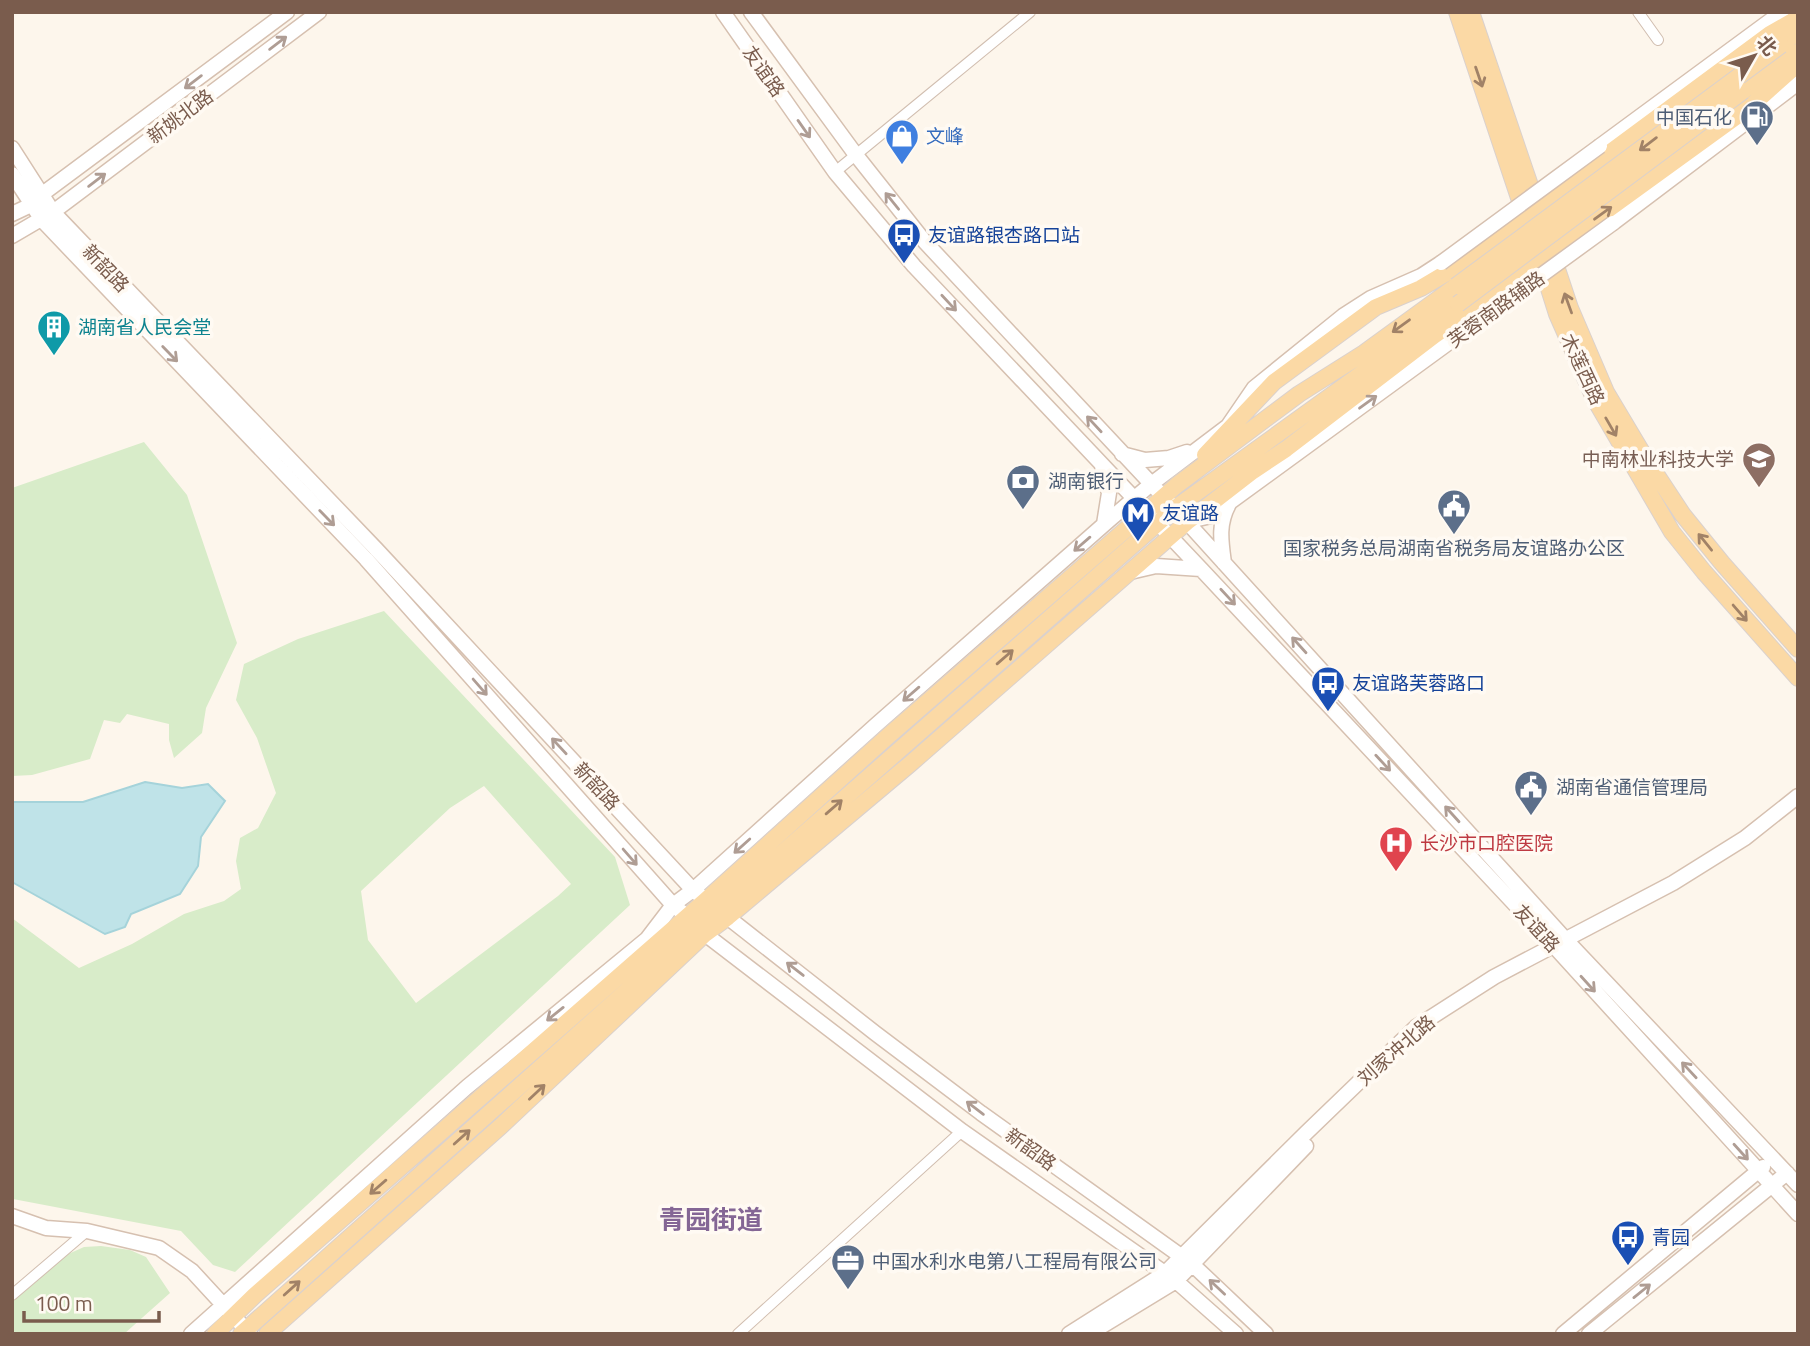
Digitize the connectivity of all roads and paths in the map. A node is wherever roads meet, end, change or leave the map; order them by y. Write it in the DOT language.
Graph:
graph roads {
  1 [pos="287,12"];
  2 [pos="319,12"];
  3 [pos="723,12"];
  4 [pos="751,12"];
  5 [pos="1030,12"];
  6 [pos="1457,12"];
  7 [pos="1471,12"];
  8 [pos="1638,12"];
  9 [pos="1782,12"];
  10 [pos="1798,18"];
  11 [pos="1798,32"];
  12 [pos="1658,40"];
  13 [pos="1798,52"];
  14 [pos="1798,64"];
  15 [pos="1798,83"];
  16 [pos="12,148"];
  17 [pos="856,155"];
  18 [pos="835,172"];
  19 [pos="12,174"];
  20 [pos="36,200"];
  21 [pos="1531,212"];
  22 [pos="12,214"];
  23 [pos="47,216"];
  24 [pos="12,236"];
  25 [pos="1545,255"];
  26 [pos="1259,396"];
  27 [pos="1228,426"];
  28 [pos="1262,446"];
  29 [pos="1198,448"];
  30 [pos="1122,454"];
  31 [pos="1102,465"];
  32 [pos="1253,471"];
  33 [pos="1150,485"];
  34 [pos="1177,485"];
  35 [pos="1246,491"];
  36 [pos="1134,499"];
  37 [pos="1168,504"];
  38 [pos="1228,504"];
  39 [pos="1153,518"];
  40 [pos="1186,522"];
  41 [pos="1104,524"];
  42 [pos="1171,536"];
  43 [pos="1224,563"];
  44 [pos="1201,569"];
  45 [pos="1130,572"];
  46 [pos="1797,647"];
  47 [pos="1798,678"];
  48 [pos="1798,796"];
  49 [pos="1798,802"];
  50 [pos="712,904"];
  51 [pos="673,905"];
  52 [pos="697,925"];
  53 [pos="1562,945"];
  54 [pos="962,1131"];
  55 [pos="1773,1159"];
  56 [pos="1758,1171"];
  57 [pos="1787,1173"];
  58 [pos="1798,1185"];
  59 [pos="1772,1186"];
  60 [pos="1798,1213"];
  61 [pos="12,1216"];
  62 [pos="88,1231"];
  63 [pos="1187,1260"];
  64 [pos="1171,1277"];
  65 [pos="12,1295"];
  66 [pos="228,1311"];
  67 [pos="269,1328"];
  68 [pos="245,1332"];
  69 [pos="191,1334"];
  70 [pos="215,1334"];
  71 [pos="738,1334"];
  72 [pos="1069,1334"];
  73 [pos="1089,1334"];
  74 [pos="1236,1334"];
  75 [pos="1266,1334"];
  76 [pos="1563,1334"];
  77 [pos="1589,1334"];
  1 -- 20 [label="main road, 新姚北路, one-way"];
  23 -- 2 [label="main road, 新姚北路, one-way"];
  3 -- 18 [label="main road, 友谊路, one-way"];
  4 -- 17 [label="main road, 友谊路"];
  5 -- 17 [label="street"];
  6 -- 21 [label="main road, 木莲西路, one-way"];
  7 -- 21 [label="main road, 木莲西路"];
  8 -- 12 [label="street"];
  9 -- 27 [label="main road, bridge"];
  10 -- 21 [label="main road"];
  11 -- 34 [label="main road, one-way, bridge"];
  13 -- 28 [label="main road, bridge"];
  25 -- 14 [label="main road, one-way"];
  35 -- 15 [label="main road, 芙蓉南路辅路, one-way, bridge"];
  16 -- 20 [label="main road, 新韶路"];
  17 -- 18 [label="street"];
  30 -- 17 [label="main road, 友谊路, one-way"];
  18 -- 31 [label="main road, 友谊路, one-way"];
  19 -- 20 [label="main road, 新韶路"];
  20 -- 22 [label="main road, 新姚北路"];
  20 -- 23 [label="main road, 新韶路"];
  21 -- 25 [label="main road, 木莲西路"];
  21 -- 26 [label="main road"];
  23 -- 24 [label="main road, 新姚北路"];
  50 -- 23 [label="main road, 新韶路, one-way"];
  23 -- 51 [label="main road, 新韶路, one-way"];
  25 -- 32 [label="main road"];
  46 -- 25 [label="main road, 木莲西路, one-way"];
  25 -- 47 [label="main road, 木莲西路, one-way"];
  26 -- 27 [label="main road"];
  26 -- 34 [label="main road"];
  27 -- 29 [label="main road"];
  28 -- 32 [label="main road"];
  28 -- 37 [label="main road"];
  29 -- 30 [label="main road"];
  29 -- 33 [label="main road"];
  30 -- 33 [label="main road, 友谊路"];
  31 -- 36 [label="main road, 友谊路"];
  31 -- 41 [label="main road"];
  32 -- 35 [label="main road"];
  32 -- 40 [label="main road"];
  33 -- 36 [label="main road"];
  33 -- 37 [label="main road, 友谊路"];
  34 -- 37 [label="main road"];
  35 -- 38 [label="main road, 芙蓉南路辅路"];
  36 -- 39 [label="main road, 友谊路"];
  36 -- 41 [label="main road"];
  37 -- 39 [label="main road"];
  37 -- 40 [label="main road, 友谊路"];
  38 -- 40 [label="main road, 芙蓉南路辅路"];
  38 -- 43 [label="main road"];
  39 -- 42 [label="main road, 友谊路"];
  39 -- 50 [label="main road"];
  40 -- 42 [label="main road"];
  40 -- 43 [label="main road, 友谊路"];
  41 -- 50 [label="main road, one-way"];
  42 -- 44 [label="main road, 友谊路"];
  42 -- 45 [label="main road"];
  53 -- 43 [label="main road, 友谊路, one-way"];
  44 -- 45 [label="main road"];
  44 -- 53 [label="main road, 友谊路, one-way"];
  45 -- 50 [label="main road"];
  48 -- 53 [label="main road, 刘家冲北路"];
  49 -- 53 [label="main road, 刘家冲北路"];
  50 -- 51 [label="main road"];
  50 -- 52 [label="main road"];
  63 -- 50 [label="main road, 新韶路, one-way"];
  51 -- 52 [label="main road, 新韶路"];
  51 -- 66 [label="main road, one-way"];
  52 -- 54 [label="main road, 新韶路"];
  52 -- 66 [label="main road, one-way"];
  67 -- 52 [label="main road, one-way"];
  55 -- 53 [label="main road, 友谊路, one-way"];
  53 -- 56 [label="main road, 友谊路, one-way"];
  53 -- 63 [label="main road, 刘家冲北路"];
  54 -- 64 [label="main road, 新韶路"];
  54 -- 71 [label="street"];
  55 -- 56 [label="main road"];
  55 -- 57 [label="main road, 友谊路"];
  56 -- 59 [label="main road, 友谊路"];
  56 -- 76 [label="main road"];
  57 -- 58 [label="main road, 友谊路"];
  57 -- 59 [label="main road"];
  59 -- 60 [label="main road, 友谊路"];
  77 -- 59 [label="main road, one-way"];
  61 -- 62 [label="main road"];
  62 -- 65 [label="street"];
  62 -- 66 [label="main road"];
  63 -- 64 [label="main road, 刘家冲北路"];
  75 -- 63 [label="main road, 新韶路, one-way"];
  64 -- 72 [label="main road, 刘家冲北路"];
  64 -- 73 [label="main road, 刘家冲北路"];
  64 -- 74 [label="main road, 新韶路"];
  66 -- 68 [label="main road"];
  66 -- 69 [label="main road"];
  66 -- 70 [label="main road"];
  67 -- 68 [label="main road"];
}
